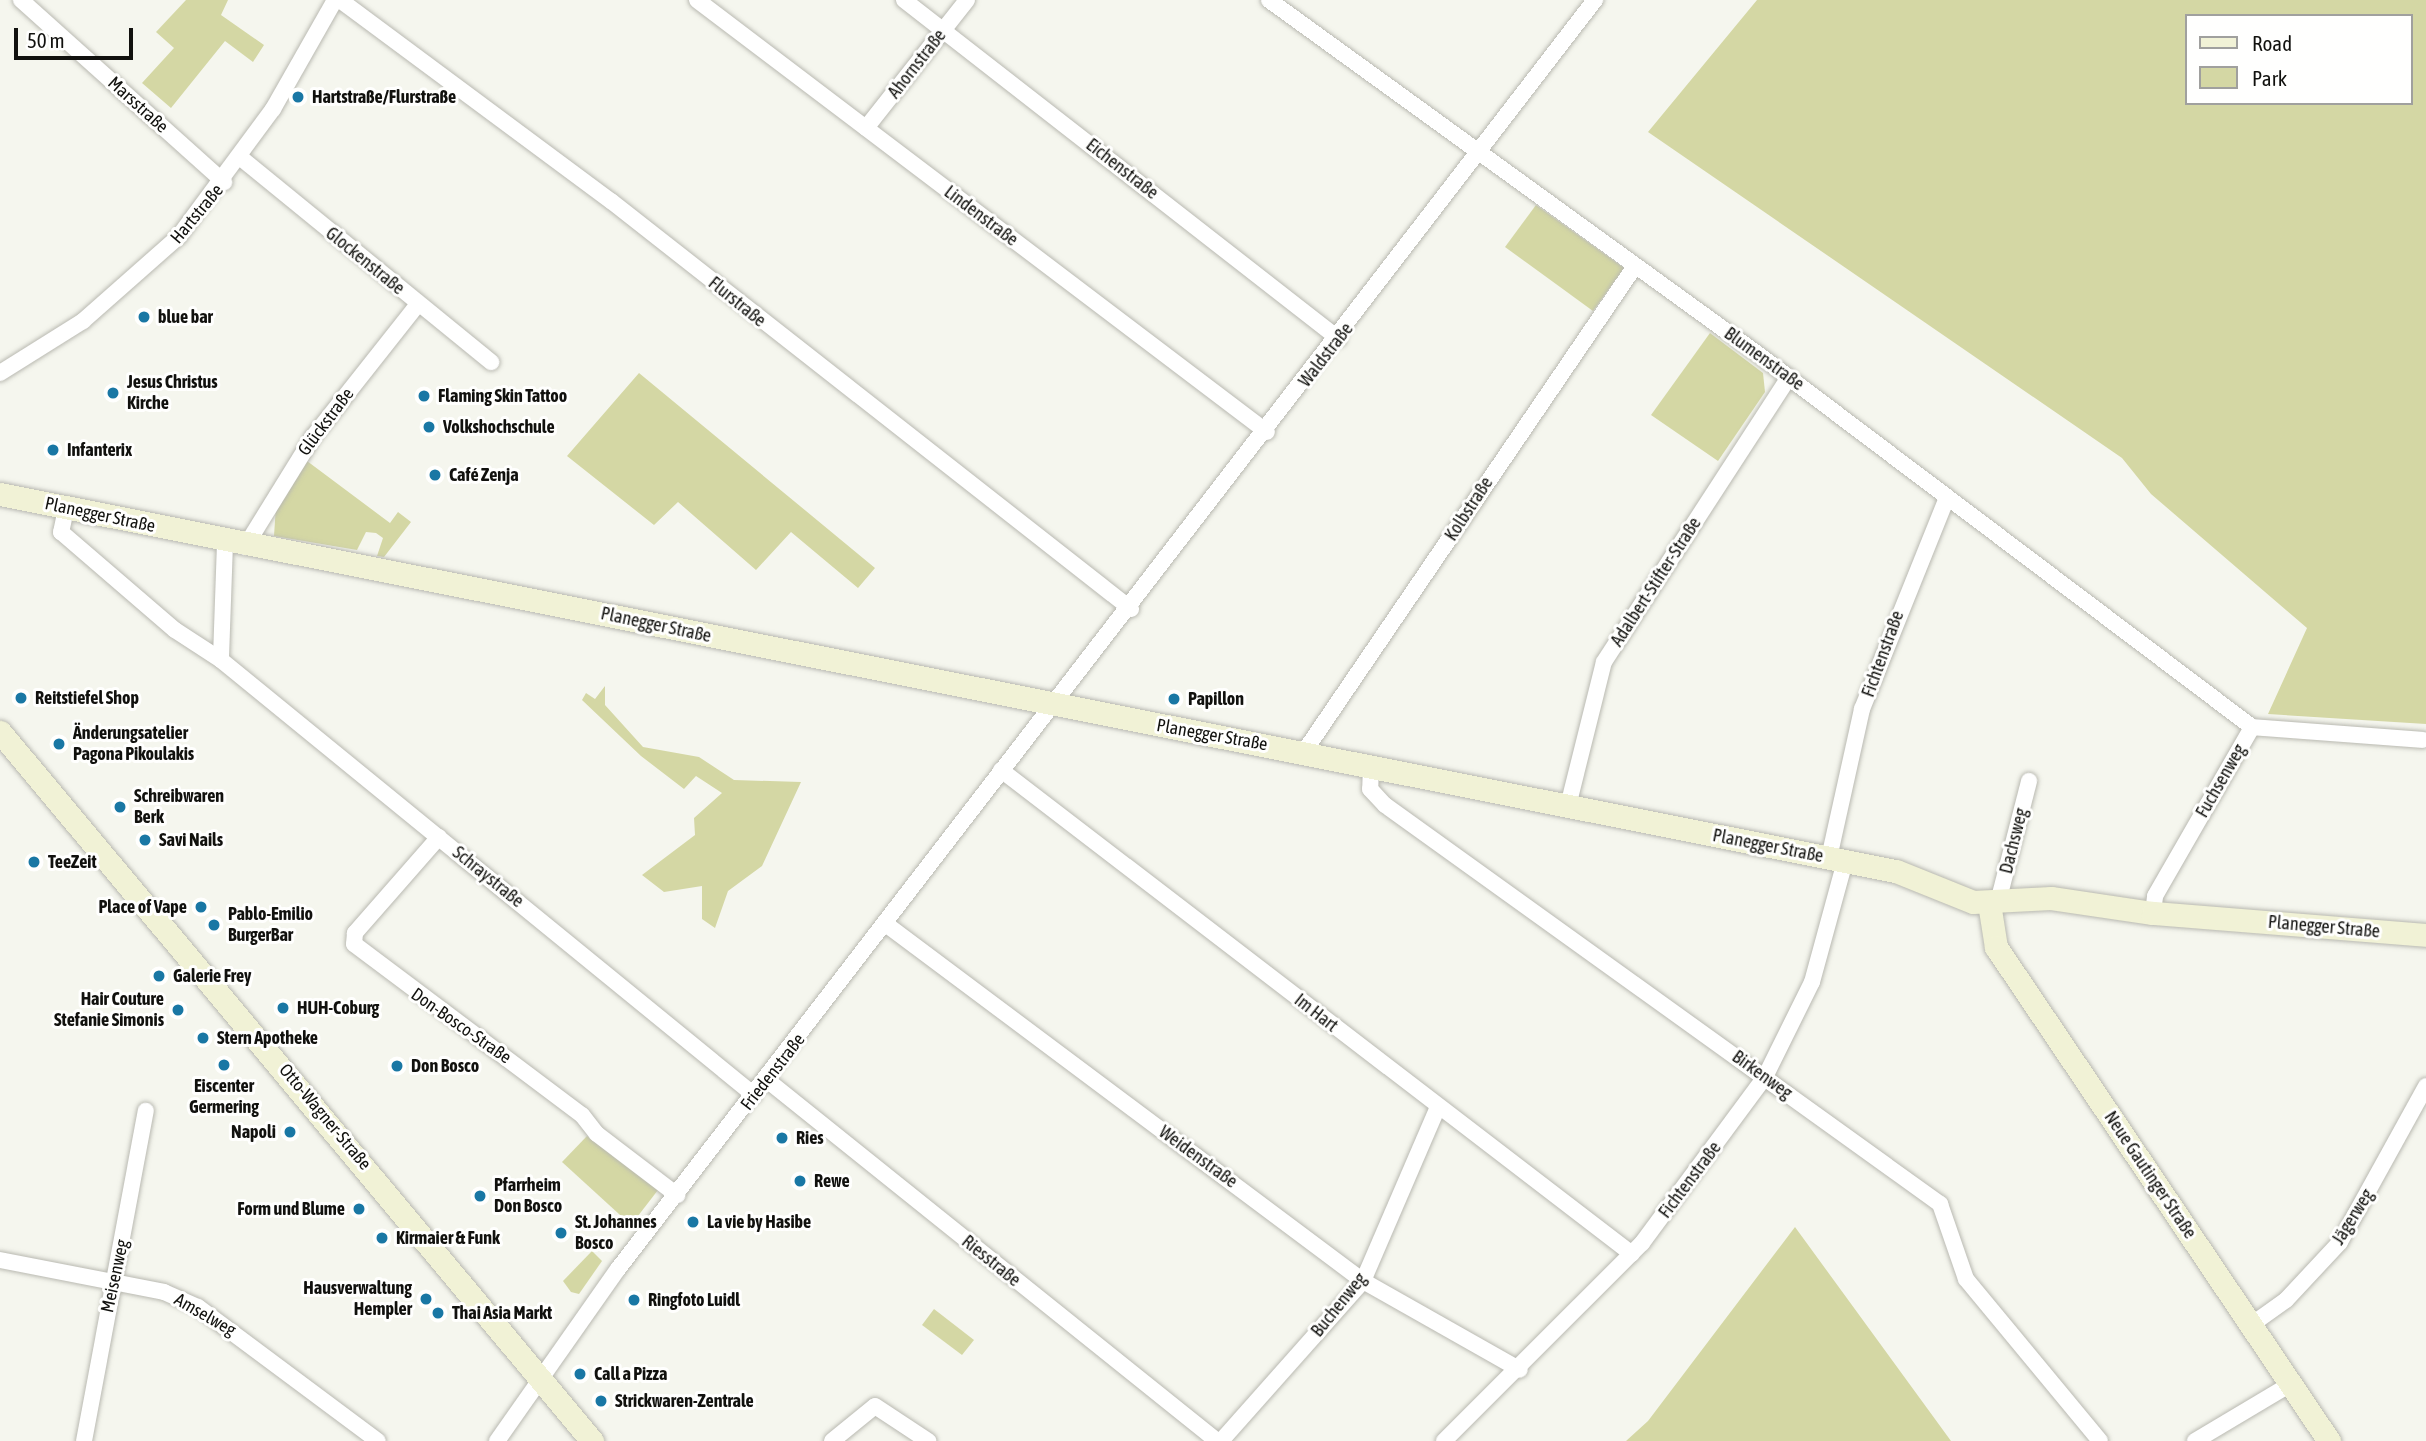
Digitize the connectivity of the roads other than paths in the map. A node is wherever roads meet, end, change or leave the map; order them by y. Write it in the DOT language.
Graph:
graph roads {
  1 [pos="21,0"];
  2 [pos="316,0"];
  3 [pos="696,0"];
  4 [pos="904,0"];
  5 [pos="967,0"];
  6 [pos="1269,0"];
  7 [pos="1595,0"];
  8 [pos="335,3"];
  9 [pos="943,30"];
  10 [pos="866,128"];
  11 [pos="1481,155"];
  12 [pos="240,158"];
  13 [pos="224,182"];
  14 [pos="1635,266"];
  15 [pos="418,304"];
  16 [pos="1339,339"];
  17 [pos="491,362"];
  18 [pos="0,373"];
  19 [pos="1789,377"];
  20 [pos="1267,432"];
  21 [pos="0,494"];
  22 [pos="1947,498"];
  23 [pos="66,509"];
  24 [pos="235,545"];
  25 [pos="1131,609"];
  26 [pos="215,657"];
  27 [pos="1054,706"];
  28 [pos="2252,727"];
  29 [pos="0,732"];
  30 [pos="2423,740"];
  31 [pos="1304,752"];
  32 [pos="1371,766"];
  33 [pos="1002,770"];
  34 [pos="2029,781"];
  35 [pos="1568,806"];
  36 [pos="439,837"];
  37 [pos="1837,859"];
  38 [pos="1994,902"];
  39 [pos="2153,913"];
  40 [pos="887,925"];
  41 [pos="2426,935"];
  42 [pos="1765,1077"];
  43 [pos="766,1080"];
  44 [pos="2426,1086"];
  45 [pos="754,1095"];
  46 [pos="1438,1107"];
  47 [pos="146,1111"];
  48 [pos="677,1195"];
  49 [pos="1632,1254"];
  50 [pos="0,1260"];
  51 [pos="1363,1281"];
  52 [pos="116,1282"];
  53 [pos="2251,1325"];
  54 [pos="1520,1370"];
  55 [pos="543,1378"];
  56 [pos="2289,1385"];
  57 [pos="84,1441"];
  58 [pos="378,1441"];
  59 [pos="497,1441"];
  60 [pos="592,1441"];
  61 [pos="832,1441"];
  62 [pos="928,1441"];
  63 [pos="1219,1441"];
  64 [pos="1444,1441"];
  65 [pos="2100,1441"];
  66 [pos="2195,1441"];
  67 [pos="2329,1441"];
  1 -- 13 [label="street, Marsstraße"];
  2 -- 8 [label="street, Flurstraße"];
  3 -- 10 [label="street, Lindenstraße"];
  4 -- 9 [label="street, Eichenstraße"];
  5 -- 9 [label="street, Ahornstraße"];
  6 -- 11 [label="street, Blumenstraße"];
  7 -- 11 [label="street, Waldstraße"];
  8 -- 12 [label="street, Hartstraße"];
  8 -- 25 [label="street, Flurstraße"];
  9 -- 10 [label="street, Ahornstraße"];
  9 -- 16 [label="street, Eichenstraße"];
  10 -- 20 [label="street, Lindenstraße"];
  11 -- 14 [label="street, Blumenstraße"];
  11 -- 16 [label="street, Waldstraße"];
  12 -- 13 [label="street, Hartstraße"];
  12 -- 15 [label="street, Glockenstraße"];
  13 -- 18 [label="street, Hartstraße"];
  14 -- 19 [label="street, Blumenstraße"];
  14 -- 31 [label="street, Kolbstraße"];
  15 -- 17 [label="street, Glockenstraße"];
  15 -- 24 [label="street, Glückstraße"];
  16 -- 20 [label="street, Waldstraße"];
  19 -- 22 [label="street, Blumenstraße"];
  19 -- 35 [label="street, Adalbert-Stifter-Straße"];
  20 -- 25 [label="street, Waldstraße"];
  21 -- 23 [label="street, Planegger Straße"];
  22 -- 28 [label="street, Blumenstraße"];
  22 -- 37 [label="street, Fichtenstraße"];
  23 -- 24 [label="street, Planegger Straße"];
  23 -- 26 [label="street, Schraystraße"];
  24 -- 26 [label="street"];
  24 -- 27 [label="street, Planegger Straße"];
  25 -- 27 [label="street, Waldstraße"];
  26 -- 36 [label="street, Schraystraße"];
  27 -- 31 [label="street, Planegger Straße"];
  27 -- 33 [label="street, Friedenstraße"];
  28 -- 30 [label="street, Fuchsenweg"];
  28 -- 39 [label="street, Fuchsenweg"];
  29 -- 55 [label="street, Otto-Wagner-Straße"];
  31 -- 32 [label="street, Planegger Straße"];
  32 -- 35 [label="street, Planegger Straße"];
  32 -- 42 [label="street, Birkenweg"];
  33 -- 40 [label="street, Friedenstraße"];
  33 -- 46 [label="street, Im Hart"];
  34 -- 38 [label="street, Dachsweg"];
  35 -- 37 [label="street, Planegger Straße"];
  36 -- 45 [label="street, Schraystraße"];
  36 -- 48 [label="street, Don-Bosco-Straße"];
  37 -- 38 [label="street, Planegger Straße"];
  37 -- 42 [label="street, Fichtenstraße"];
  38 -- 39 [label="street, Planegger Straße"];
  38 -- 53 [label="street, Neue Gautinger Straße"];
  39 -- 41 [label="street, Planegger Straße"];
  40 -- 43 [label="street, Friedenstraße"];
  40 -- 51 [label="street, Weidenstraße"];
  42 -- 49 [label="street, Fichtenstraße"];
  42 -- 65 [label="street, Birkenweg"];
  43 -- 45 [label="street, Friedenstraße"];
  43 -- 63 [label="street, Riesstraße"];
  44 -- 53 [label="street, Jägerweg"];
  45 -- 48 [label="street, Friedenstraße"];
  46 -- 49 [label="street, Im Hart"];
  46 -- 51 [label="street, Buchenweg"];
  47 -- 52 [label="street, Meisenweg"];
  48 -- 55 [label="street, Friedenstraße"];
  49 -- 54 [label="street, Fichtenstraße"];
  50 -- 52 [label="street, Amselweg"];
  51 -- 54 [label="street, Weidenstraße"];
  51 -- 63 [label="street, Buchenweg"];
  52 -- 57 [label="street, Meisenweg"];
  52 -- 58 [label="street, Amselweg"];
  53 -- 56 [label="street, Neue Gautinger Straße"];
  54 -- 64 [label="street, Fichtenstraße"];
  55 -- 59 [label="street, Friedenstraße"];
  55 -- 60 [label="street, Otto-Wagner-Straße"];
  56 -- 66 [label="street"];
  56 -- 67 [label="street, Neue Gautinger Straße"];
  61 -- 62 [label="street"];
}
